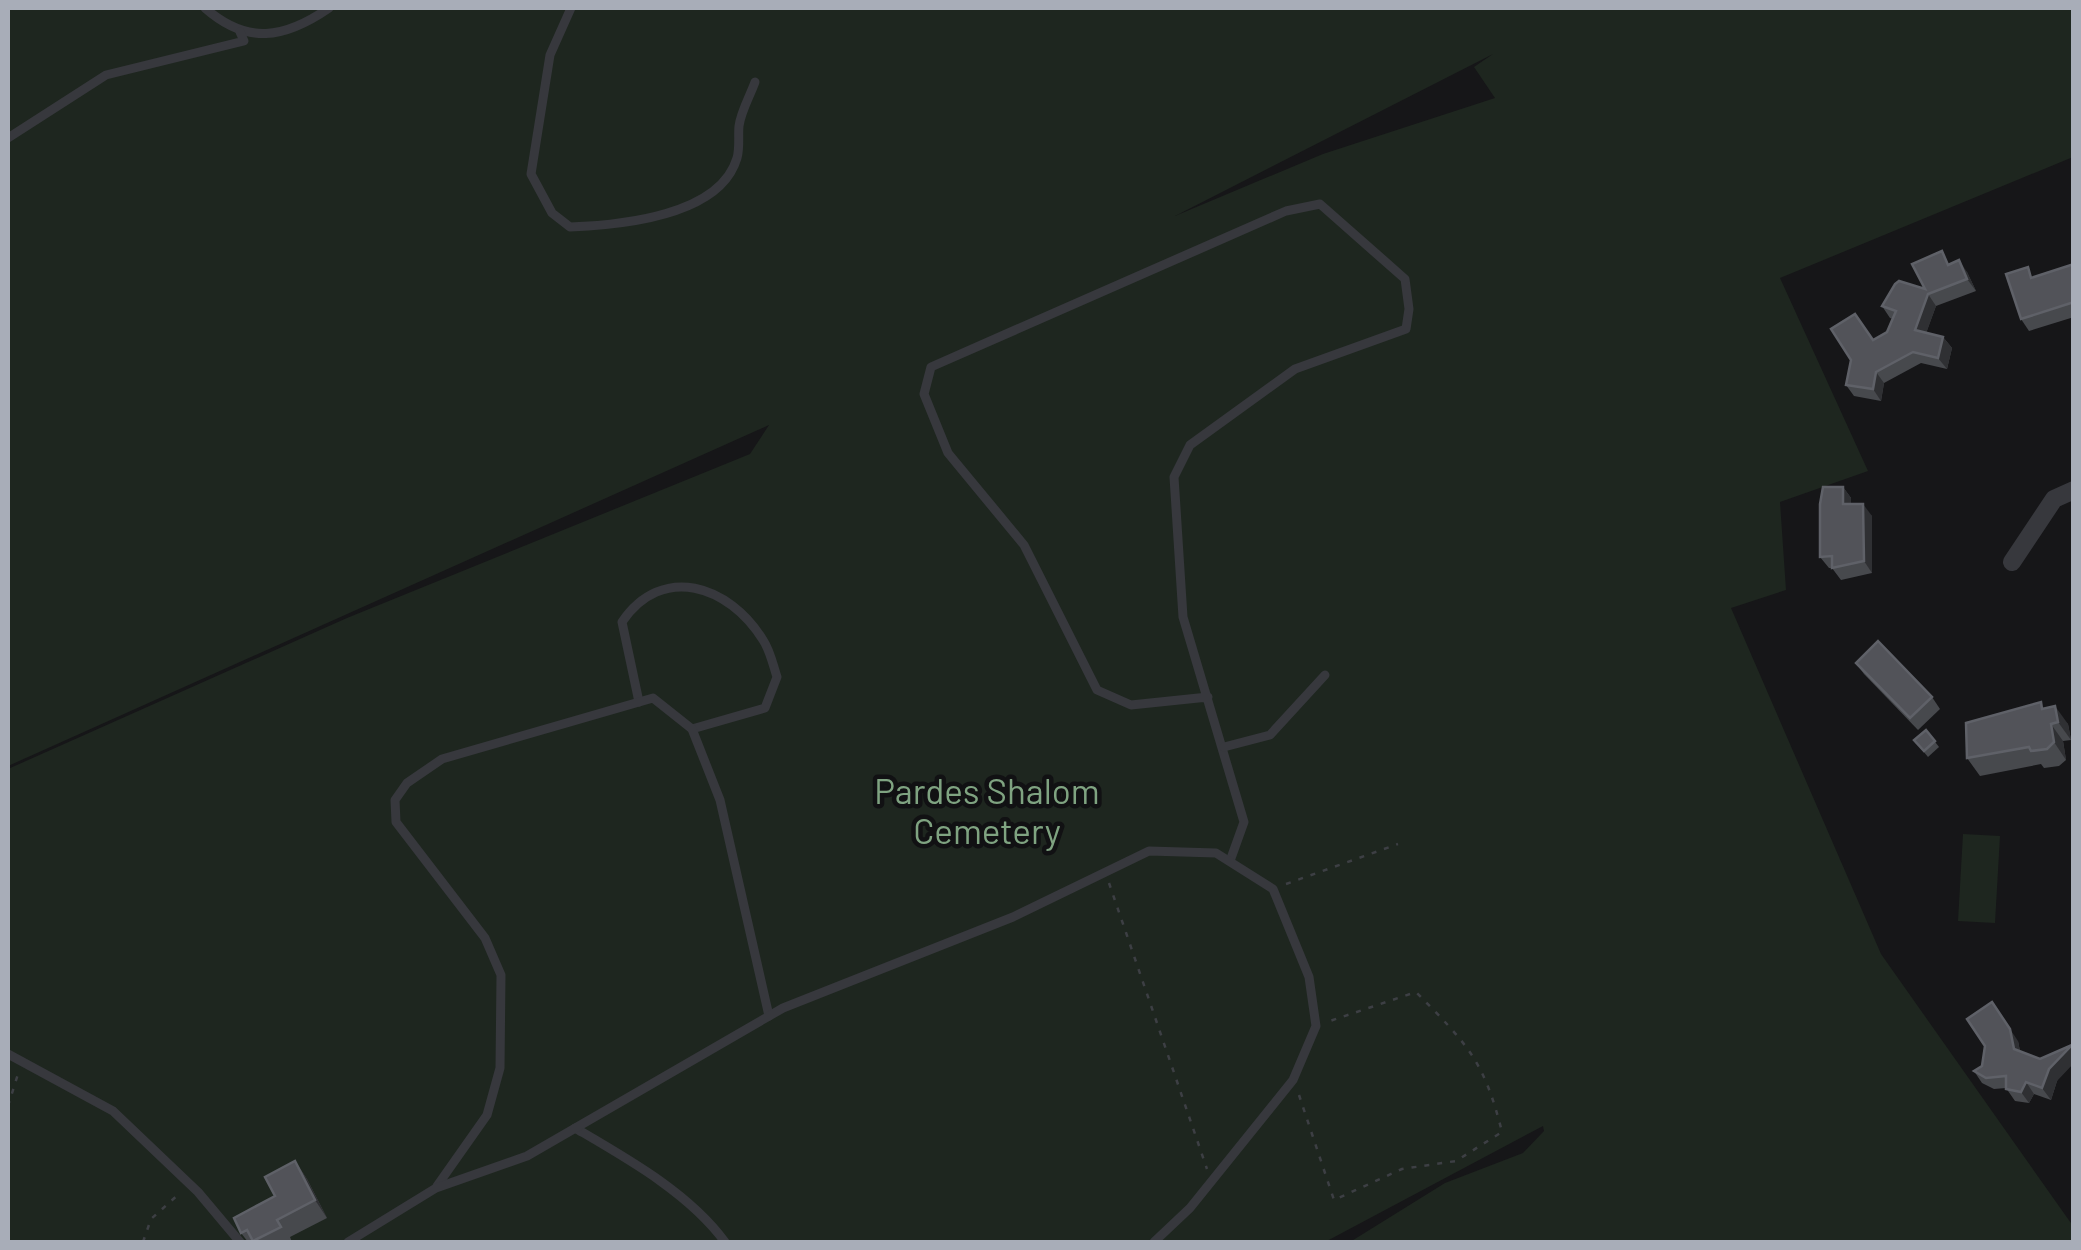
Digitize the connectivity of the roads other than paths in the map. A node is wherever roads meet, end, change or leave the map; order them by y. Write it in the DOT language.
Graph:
graph roads {
  1 [pos="204,8"];
  2 [pos="329,8"];
  3 [pos="570,8"];
  4 [pos="240,32"];
  5 [pos="755,82"];
  6 [pos="8,138"];
  7 [pos="2074,490"];
  8 [pos="2012,562"];
  9 [pos="1324,675"];
  10 [pos="1208,697"];
  11 [pos="638,702"];
  12 [pos="692,729"];
  13 [pos="1224,747"];
  14 [pos="1230,861"];
  15 [pos="769,1016"];
  16 [pos="8,1054"];
  17 [pos="576,1128"];
  18 [pos="436,1188"];
  19 [pos="240,1242"];
  20 [pos="348,1242"];
  21 [pos="725,1242"];
  22 [pos="1154,1242"];
  1 -- 4 [label="lane"];
  2 -- 4 [label="lane"];
  3 -- 5 [label="lane"];
  4 -- 6 [label="lane"];
  7 -- 8 [label="street"];
  9 -- 13 [label="lane"];
  10 -- 10 [label="lane"];
  10 -- 13 [label="lane"];
  11 -- 12 [label="lane"];
  11 -- 12 [label="lane"];
  11 -- 18 [label="lane"];
  12 -- 15 [label="lane"];
  13 -- 14 [label="lane"];
  14 -- 15 [label="lane"];
  14 -- 22 [label="lane"];
  15 -- 17 [label="lane"];
  16 -- 19 [label="lane"];
  17 -- 18 [label="lane"];
  17 -- 21 [label="lane"];
  18 -- 20 [label="lane"];
}
